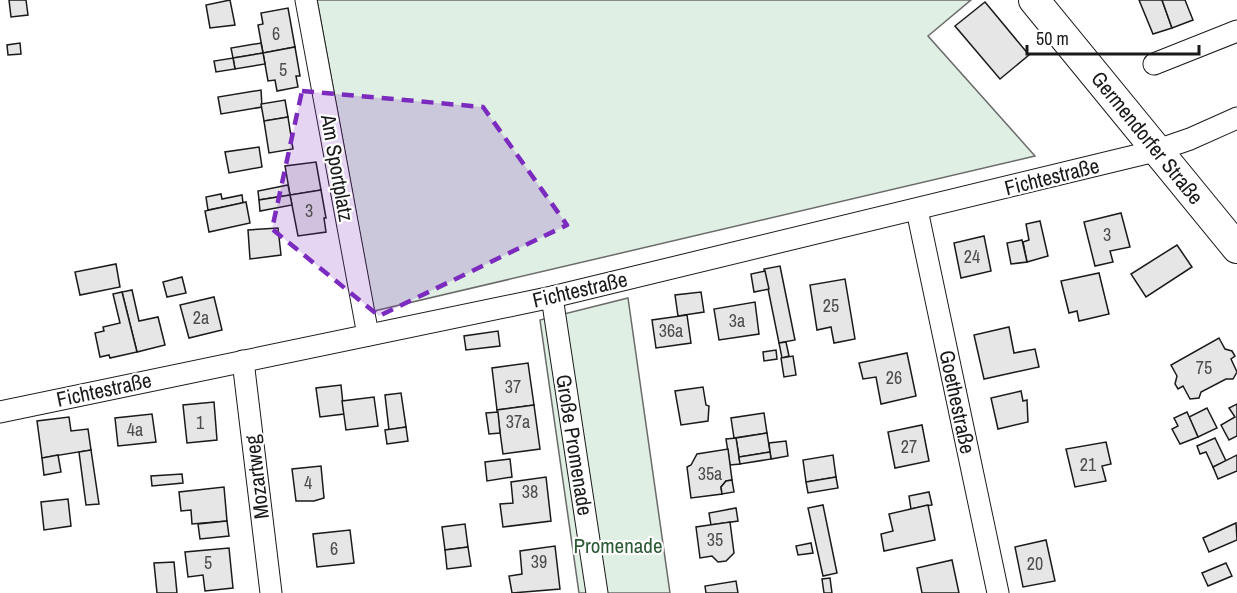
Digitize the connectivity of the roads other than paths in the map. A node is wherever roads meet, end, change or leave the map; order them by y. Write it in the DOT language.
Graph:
graph roads {
  1 [pos="306,0"];
  2 [pos="1034,0"];
  3 [pos="1237,31"];
  4 [pos="1154,64"];
  5 [pos="1237,118"];
  6 [pos="1155,151"];
  7 [pos="917,210"];
  8 [pos="1237,249"];
  9 [pos="552,297"];
  10 [pos="368,335"];
  11 [pos="243,361"];
  12 [pos="0,412"];
  13 [pos="271,593"];
  14 [pos="597,593"];
  15 [pos="998,593"];
  1 -- 10 [label="street, Am Sportplatz"];
  2 -- 6 [label="main road, Germendorfer Straße"];
  3 -- 4 [label="street"];
  5 -- 6 [label="street, Fichtestraße"];
  6 -- 7 [label="street, Fichtestraße"];
  6 -- 8 [label="main road, Germendorfer Straße"];
  7 -- 9 [label="street, Fichtestraße"];
  7 -- 15 [label="street, Goethestraße"];
  9 -- 10 [label="street, Fichtestraße"];
  9 -- 14 [label="street, Große Promenade"];
  10 -- 11 [label="street, Fichtestraße"];
  11 -- 12 [label="street, Fichtestraße"];
  11 -- 13 [label="street, Mozartweg"];
}
